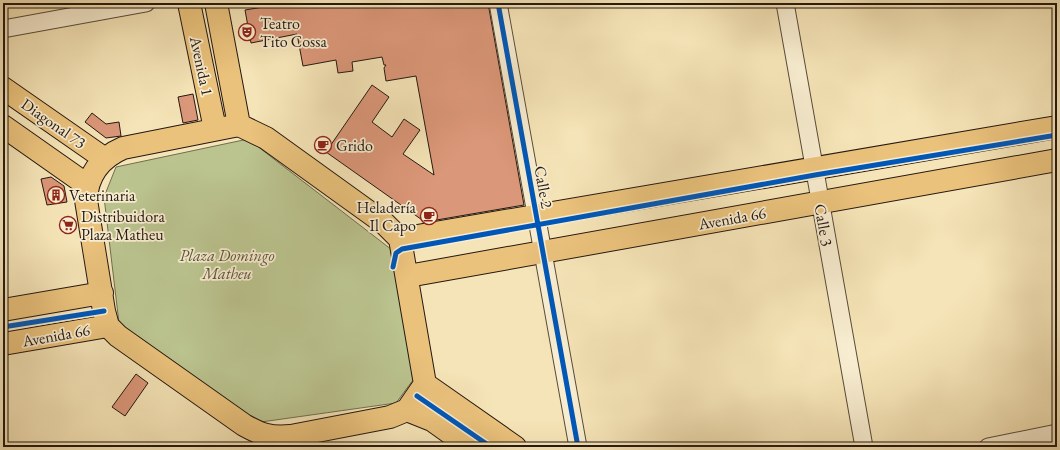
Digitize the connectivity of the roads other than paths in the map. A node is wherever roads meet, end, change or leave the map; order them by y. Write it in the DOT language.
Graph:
graph roads {
  1 [pos="146,3"];
  2 [pos="189,3"];
  3 [pos="216,3"];
  4 [pos="498,3"];
  5 [pos="785,3"];
  6 [pos="3,29"];
  7 [pos="3,88"];
  8 [pos="239,125"];
  9 [pos="3,126"];
  10 [pos="1057,127"];
  11 [pos="215,129"];
  12 [pos="105,159"];
  13 [pos="1057,160"];
  14 [pos="814,168"];
  15 [pos="86,186"];
  16 [pos="820,203"];
  17 [pos="536,216"];
  18 [pos="400,239"];
  19 [pos="542,252"];
  20 [pos="408,276"];
  21 [pos="102,292"];
  22 [pos="3,310"];
  23 [pos="108,326"];
  24 [pos="3,344"];
  25 [pos="425,384"];
  26 [pos="407,410"];
  27 [pos="1057,433"];
  28 [pos="264,441"];
  29 [pos="292,442"];
  30 [pos="470,447"];
  31 [pos="515,447"];
  32 [pos="578,447"];
  33 [pos="864,447"];
  34 [pos="988,447"];
  1 -- 6 [label="street"];
  2 -- 11 [label="main road, Avenida 1"];
  3 -- 8 [label="main road, Avenida 1"];
  4 -- 17 [label="street, Calle 2"];
  5 -- 14 [label="street, Calle 3"];
  7 -- 12 [label="main road, Diagonal 73"];
  8 -- 11 [label="main road"];
  8 -- 18 [label="main road"];
  9 -- 15 [label="main road, Diagonal 73"];
  10 -- 14 [label="main road"];
  11 -- 12 [label="main road"];
  12 -- 15 [label="main road"];
  13 -- 16 [label="main road, Avenida 66"];
  14 -- 16 [label="street, Calle 3"];
  14 -- 17 [label="main road"];
  15 -- 21 [label="main road"];
  16 -- 19 [label="main road, Avenida 66"];
  16 -- 33 [label="street, Calle 3"];
  17 -- 18 [label="main road"];
  17 -- 19 [label="street, Calle 2"];
  18 -- 20 [label="main road"];
  19 -- 20 [label="main road, Avenida 66"];
  19 -- 32 [label="street, Calle 2"];
  20 -- 25 [label="main road"];
  21 -- 22 [label="main road, Avenida 66"];
  21 -- 23 [label="main road"];
  23 -- 24 [label="main road, Avenida 66"];
  23 -- 28 [label="main road"];
  25 -- 26 [label="main road"];
  25 -- 31 [label="main road"];
  26 -- 29 [label="main road"];
  26 -- 30 [label="main road"];
  27 -- 34 [label="street"];
  28 -- 29 [label="main road"];
}
